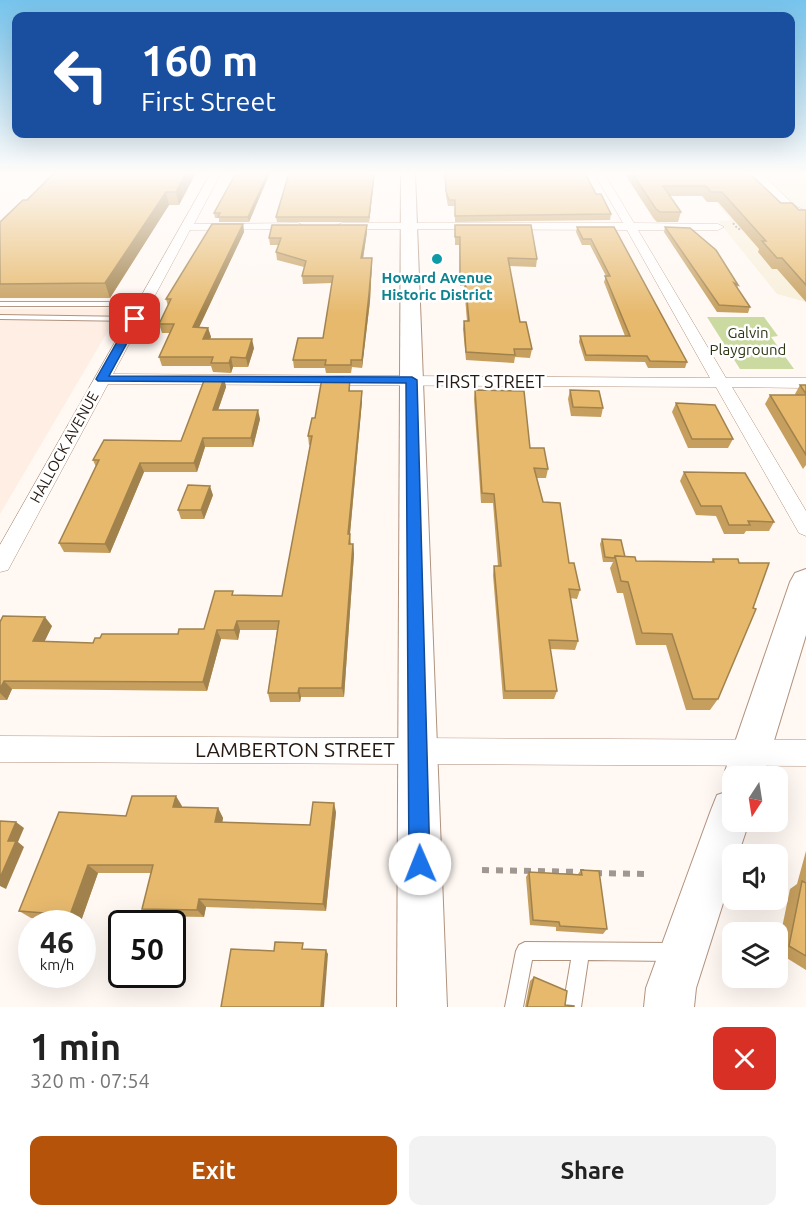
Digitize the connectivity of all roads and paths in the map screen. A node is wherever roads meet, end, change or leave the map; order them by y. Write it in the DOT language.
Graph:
graph roads {
  1 [pos="189,220"];
  2 [pos="409,220"];
  3 [pos="628,220"];
  4 [pos="735,220"];
  5 [pos="722,225"];
  6 [pos="186,226"];
  7 [pos="307,226"];
  8 [pos="331,226"];
  9 [pos="409,226"];
  10 [pos="632,226"];
  11 [pos="0,304"];
  12 [pos="109,304"];
  13 [pos="0,317"];
  14 [pos="135,319"];
  15 [pos="102,379"];
  16 [pos="412,380"];
  17 [pos="722,383"];
  18 [pos="806,383"];
  19 [pos="806,528"];
  20 [pos="0,564"];
  21 [pos="806,582"];
  22 [pos="0,749"];
  23 [pos="418,749"];
  24 [pos="806,753"];
  25 [pos="748,765"];
  26 [pos="724,832"];
  27 [pos="482,870"];
  28 [pos="648,874"];
  29 [pos="581,951"];
  30 [pos="670,989"];
  31 [pos="422,1007"];
  32 [pos="514,1007"];
  33 [pos="572,1007"];
  1 -- 6 [label="street, HALLOCK AVENUE"];
  2 -- 9 [label="main road"];
  3 -- 10 [label="street"];
  4 -- 5 [label="path"];
  5 -- 10 [label="street"];
  6 -- 7 [label="street"];
  6 -- 14 [label="street, HALLOCK AVENUE"];
  8 -- 9 [label="street"];
  9 -- 10 [label="street"];
  9 -- 16 [label="main road"];
  10 -- 17 [label="street"];
  11 -- 12 [label="lane"];
  13 -- 14 [label="lane"];
  14 -- 15 [label="street, HALLOCK AVENUE"];
  15 -- 16 [label="street, FIRST STREET"];
  15 -- 20 [label="street, HALLOCK AVENUE"];
  16 -- 17 [label="street, FIRST STREET"];
  16 -- 23 [label="main road"];
  17 -- 18 [label="street, FIRST STREET"];
  17 -- 19 [label="street"];
  21 -- 25 [label="main road"];
  22 -- 23 [label="street, LAMBERTON STREET"];
  23 -- 25 [label="street, LAMBERTON STREET"];
  23 -- 31 [label="main road"];
  24 -- 25 [label="street, LAMBERTON STREET"];
  26 -- 30 [label="main road"];
  27 -- 28 [label="path"];
  29 -- 30 [label="lane"];
  29 -- 32 [label="lane"];
  29 -- 33 [label="lane"];
}
